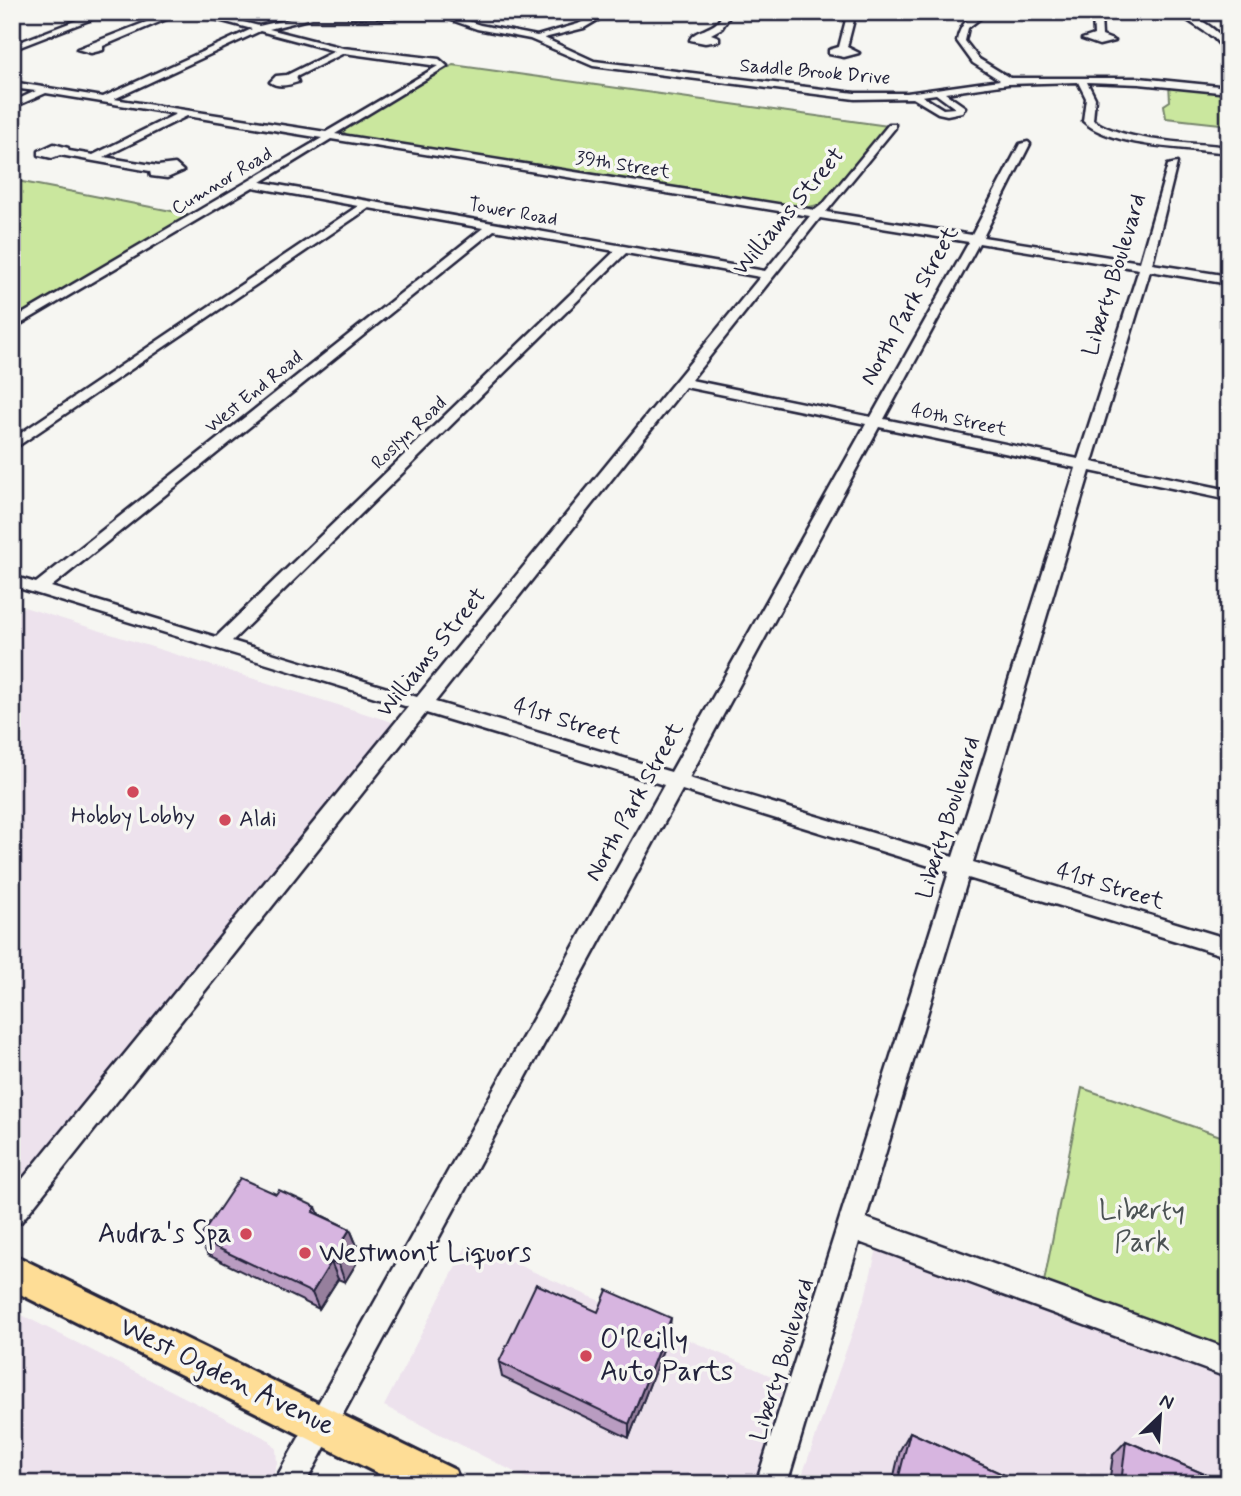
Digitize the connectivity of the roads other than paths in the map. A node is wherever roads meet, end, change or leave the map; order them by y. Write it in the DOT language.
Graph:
graph roads {
  1 [pos="106,12"];
  2 [pos="178,12"];
  3 [pos="193,12"];
  4 [pos="476,12"];
  5 [pos="607,12"];
  6 [pos="723,12"];
  7 [pos="852,12"];
  8 [pos="1068,12"];
  9 [pos="1164,12"];
  10 [pos="1179,12"];
  11 [pos="1217,12"];
  12 [pos="961,13"];
  13 [pos="1229,13"];
  14 [pos="308,14"];
  15 [pos="980,14"];
  16 [pos="1097,15"];
  17 [pos="449,16"];
  18 [pos="259,29"];
  19 [pos="708,35"];
  20 [pos="1098,37"];
  21 [pos="537,38"];
  22 [pos="97,46"];
  23 [pos="12,48"];
  24 [pos="843,48"];
  25 [pos="1227,48"];
  26 [pos="344,50"];
  27 [pos="289,77"];
  28 [pos="1080,79"];
  29 [pos="1008,81"];
  30 [pos="12,85"];
  31 [pos="1229,89"];
  32 [pos="45,91"];
  33 [pos="939,93"];
  34 [pos="916,96"];
  35 [pos="104,100"];
  36 [pos="12,105"];
  37 [pos="186,113"];
  38 [pos="892,125"];
  39 [pos="328,136"];
  40 [pos="1025,144"];
  41 [pos="1229,149"];
  42 [pos="62,153"];
  43 [pos="95,158"];
  44 [pos="1173,165"];
  45 [pos="157,169"];
  46 [pos="252,184"];
  47 [pos="369,204"];
  48 [pos="817,214"];
  49 [pos="492,226"];
  50 [pos="976,239"];
  51 [pos="624,249"];
  52 [pos="1144,267"];
  53 [pos="768,275"];
  54 [pos="1229,280"];
  55 [pos="12,326"];
  56 [pos="682,382"];
  57 [pos="874,422"];
  58 [pos="12,446"];
  59 [pos="1083,466"];
  60 [pos="1229,495"];
  61 [pos="12,581"];
  62 [pos="39,589"];
  63 [pos="220,643"];
  64 [pos="423,704"];
  65 [pos="675,781"];
  66 [pos="960,867"];
  67 [pos="1229,948"];
  68 [pos="12,1213"];
  69 [pos="850,1225"];
  70 [pos="12,1271"];
  71 [pos="1229,1364"];
  72 [pos="321,1424"];
  73 [pos="288,1484"];
  74 [pos="441,1484"];
  75 [pos="771,1484"];
  1 -- 23 [label="street"];
  2 -- 22 [label="street"];
  3 -- 18 [label="street"];
  4 -- 17 [label="street"];
  5 -- 21 [label="street"];
  6 -- 19 [label="street"];
  7 -- 24 [label="street"];
  8 -- 16 [label="street"];
  9 -- 16 [label="street"];
  10 -- 25 [label="street"];
  11 -- 13 [label="street"];
  12 -- 15 [label="street"];
  14 -- 17 [label="street"];
  14 -- 18 [label="street"];
  15 -- 29 [label="street"];
  16 -- 20 [label="street"];
  17 -- 21 [label="street, Saddle Brook Drive"];
  18 -- 26 [label="street"];
  18 -- 35 [label="street"];
  21 -- 34 [label="street, Saddle Brook Drive"];
  26 -- 27 [label="street"];
  26 -- 39 [label="street, Cumnor Road"];
  28 -- 29 [label="street, Saddle Brook Drive"];
  28 -- 31 [label="street, Saddle Brook Drive"];
  28 -- 41 [label="street"];
  29 -- 33 [label="street, Saddle Brook Drive"];
  30 -- 32 [label="street, 39th Street"];
  32 -- 35 [label="street, 39th Street"];
  32 -- 36 [label="street"];
  33 -- 34 [label="street, Saddle Brook Drive"];
  33 -- 34 [label="street"];
  35 -- 37 [label="street, 39th Street"];
  37 -- 39 [label="street, 39th Street"];
  37 -- 43 [label="street"];
  38 -- 48 [label="street, Williams Street"];
  39 -- 46 [label="street, Cumnor Road"];
  39 -- 48 [label="street, 39th Street"];
  40 -- 50 [label="street, North Park Street"];
  42 -- 43 [label="street"];
  43 -- 45 [label="street"];
  44 -- 52 [label="street, Liberty Boulevard"];
  46 -- 47 [label="street, Tower Road"];
  46 -- 55 [label="street, Cumnor Road"];
  47 -- 49 [label="street, Tower Road"];
  47 -- 58 [label="street"];
  48 -- 50 [label="street, 39th Street"];
  48 -- 53 [label="street, Williams Street"];
  49 -- 51 [label="street, Tower Road"];
  49 -- 62 [label="street, West End Road"];
  50 -- 52 [label="street, 39th Street"];
  50 -- 57 [label="street, North Park Street"];
  51 -- 53 [label="street, Tower Road"];
  51 -- 63 [label="street, Roslyn Road"];
  52 -- 54 [label="street, 39th Street"];
  52 -- 59 [label="street, Liberty Boulevard"];
  53 -- 56 [label="street, Williams Street"];
  56 -- 57 [label="street, 40th Street"];
  56 -- 64 [label="street, Williams Street"];
  57 -- 59 [label="street, 40th Street"];
  57 -- 65 [label="street, North Park Street"];
  59 -- 60 [label="street, 40th Street"];
  59 -- 66 [label="street, Liberty Boulevard"];
  61 -- 62 [label="street, 41st Street"];
  62 -- 63 [label="street, 41st Street"];
  63 -- 64 [label="street, 41st Street"];
  64 -- 65 [label="street, 41st Street"];
  64 -- 68 [label="street, Williams Street"];
  65 -- 66 [label="street, 41st Street"];
  65 -- 72 [label="street, North Park Street"];
  66 -- 67 [label="street, 41st Street"];
  66 -- 69 [label="street, Liberty Boulevard"];
  69 -- 71 [label="street"];
  69 -- 75 [label="street, Liberty Boulevard"];
  70 -- 72 [label="main road, West Ogden Avenue"];
  72 -- 73 [label="street, North Park Street"];
  72 -- 74 [label="main road, West Ogden Avenue"];
}
